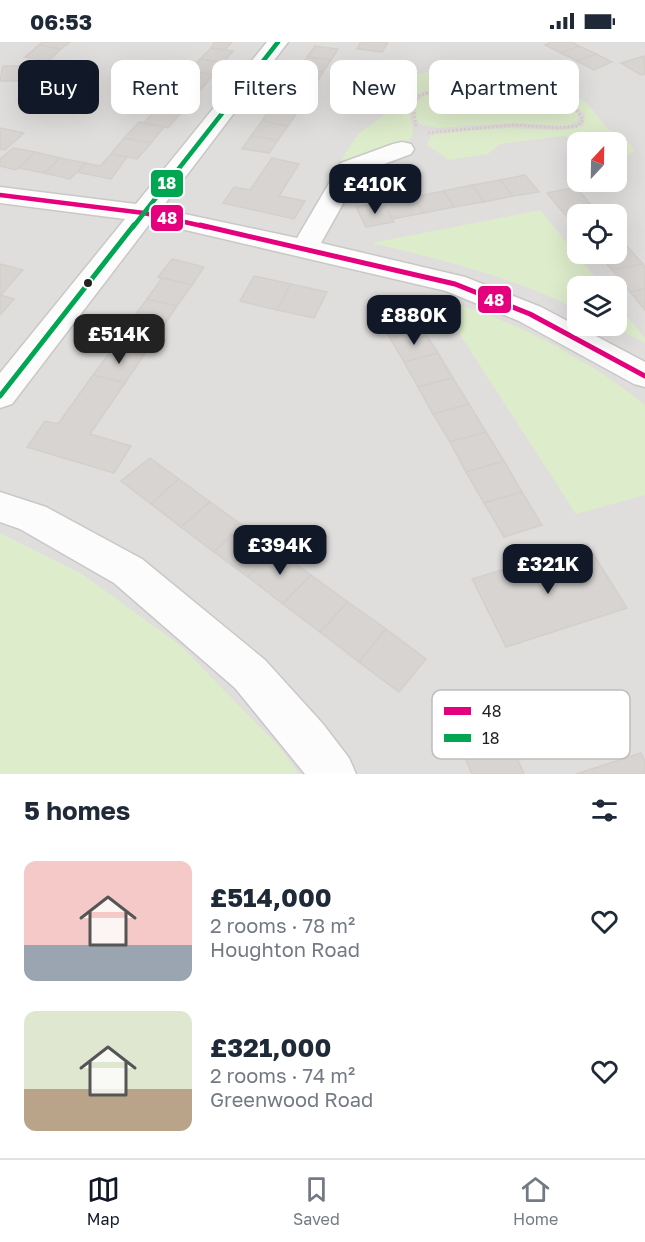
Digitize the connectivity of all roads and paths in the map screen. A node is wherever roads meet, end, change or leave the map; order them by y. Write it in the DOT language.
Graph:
graph roads {
  1 [pos="278,42"];
  2 [pos="418,129"];
  3 [pos="422,133"];
  4 [pos="402,149"];
  5 [pos="0,195"];
  6 [pos="144,213"];
  7 [pos="305,248"];
  8 [pos="645,376"];
  9 [pos="0,396"];
  10 [pos="0,507"];
  11 [pos="333,774"];
  1 -- 6 [label="street"];
  2 -- 3 [label="path"];
  4 -- 7 [label="street"];
  5 -- 6 [label="street"];
  6 -- 7 [label="street"];
  6 -- 9 [label="street"];
  7 -- 8 [label="street"];
  10 -- 11 [label="street"];
}
